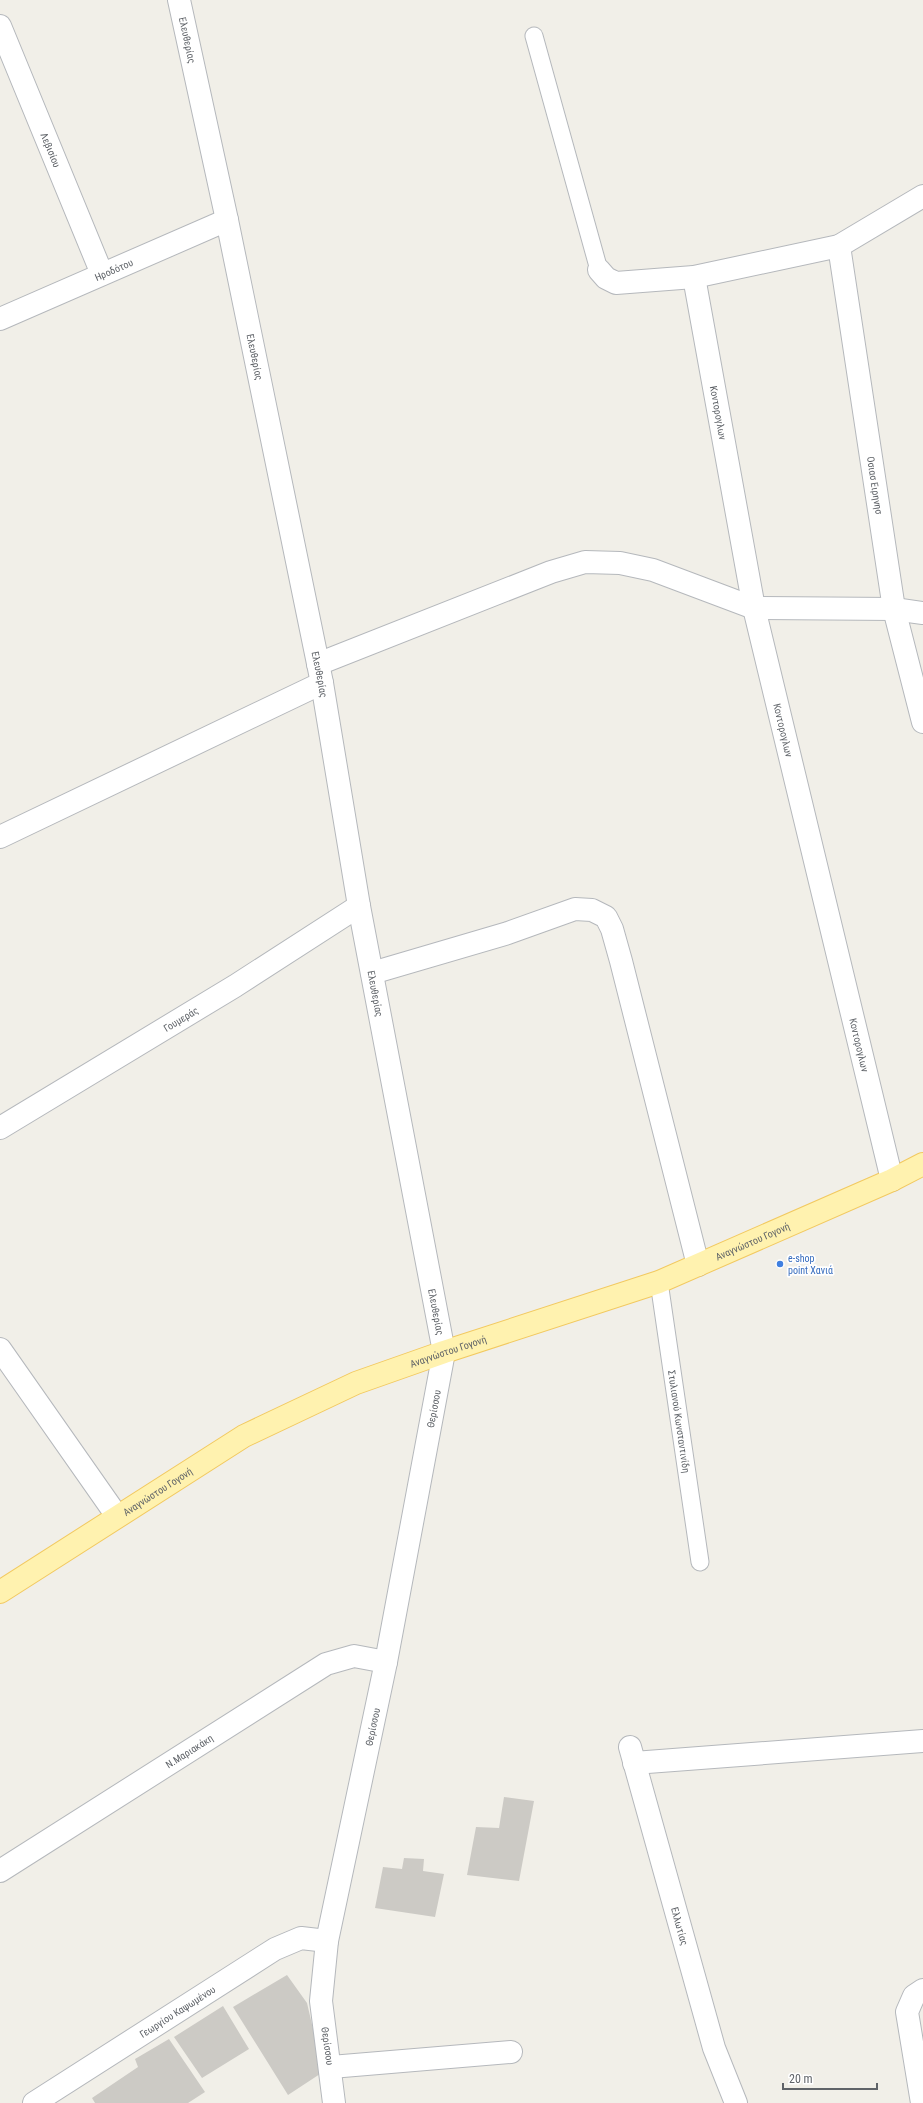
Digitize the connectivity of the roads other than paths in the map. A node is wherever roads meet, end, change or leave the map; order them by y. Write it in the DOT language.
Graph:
graph roads {
  1 [pos="179,0"];
  2 [pos="0,26"];
  3 [pos="534,36"];
  4 [pos="923,196"];
  5 [pos="227,220"];
  6 [pos="839,246"];
  7 [pos="599,270"];
  8 [pos="102,274"];
  9 [pos="694,277"];
  10 [pos="0,319"];
  11 [pos="754,608"];
  12 [pos="894,609"];
  13 [pos="923,613"];
  14 [pos="320,674"];
  15 [pos="923,722"];
  16 [pos="0,837"];
  17 [pos="359,906"];
  18 [pos="372,973"];
  19 [pos="0,1128"];
  20 [pos="923,1164"];
  21 [pos="892,1180"];
  22 [pos="698,1266"];
  23 [pos="659,1282"];
  24 [pos="0,1349"];
  25 [pos="444,1352"];
  26 [pos="117,1516"];
  27 [pos="700,1562"];
  28 [pos="0,1592"];
  29 [pos="386,1662"];
  30 [pos="923,1741"];
  31 [pos="0,1871"];
  32 [pos="327,1941"];
  33 [pos="923,1990"];
  34 [pos="511,2052"];
  35 [pos="331,2067"];
  36 [pos="34,2103"];
  37 [pos="334,2103"];
  38 [pos="736,2103"];
  39 [pos="922,2103"];
  1 -- 5 [label="street, Ελευθερίας"];
  2 -- 8 [label="street, Λεβισίου"];
  3 -- 7 [label="lane"];
  4 -- 6 [label="street"];
  5 -- 8 [label="street, Ηροδότου"];
  5 -- 14 [label="street, Ελευθερίας"];
  6 -- 9 [label="street"];
  6 -- 12 [label="street, Οσιασ Ειρηνησ"];
  7 -- 9 [label="street"];
  8 -- 10 [label="street, Ηροδότου"];
  9 -- 11 [label="street, Κοντορογλων"];
  11 -- 12 [label="street"];
  11 -- 14 [label="street"];
  11 -- 21 [label="street, Κοντορογλων"];
  12 -- 13 [label="street"];
  12 -- 15 [label="street, Οσιασ Ειρηνησ"];
  14 -- 16 [label="street"];
  14 -- 17 [label="street, Ελευθερίας"];
  17 -- 18 [label="street, Ελευθερίας"];
  17 -- 19 [label="street, Γουμεράς"];
  18 -- 22 [label="street"];
  18 -- 25 [label="street, Ελευθερίας"];
  20 -- 21 [label="main road, Αναγνώστου Γογονή"];
  21 -- 22 [label="main road, Αναγνώστου Γογονή"];
  22 -- 23 [label="main road, Αναγνώστου Γογονή"];
  23 -- 25 [label="main road, Αναγνώστου Γογονή"];
  23 -- 27 [label="lane, Στυλιανού Κωνσταντινίδη"];
  24 -- 26 [label="street"];
  25 -- 26 [label="main road, Αναγνώστου Γογονή"];
  25 -- 29 [label="street, Θερίσσου"];
  26 -- 28 [label="main road, Αναγνώστου Γογονή"];
  29 -- 31 [label="street, Ν.Μαριακάκη"];
  29 -- 32 [label="street, Θερίσσου"];
  30 -- 38 [label="street, Ελλωτίας"];
  32 -- 35 [label="street, Θερίσσου"];
  32 -- 36 [label="street, Γεωργίου Καψωμένου"];
  33 -- 39 [label="street"];
  34 -- 35 [label="street"];
  35 -- 37 [label="street, Θερίσσου"];
}
